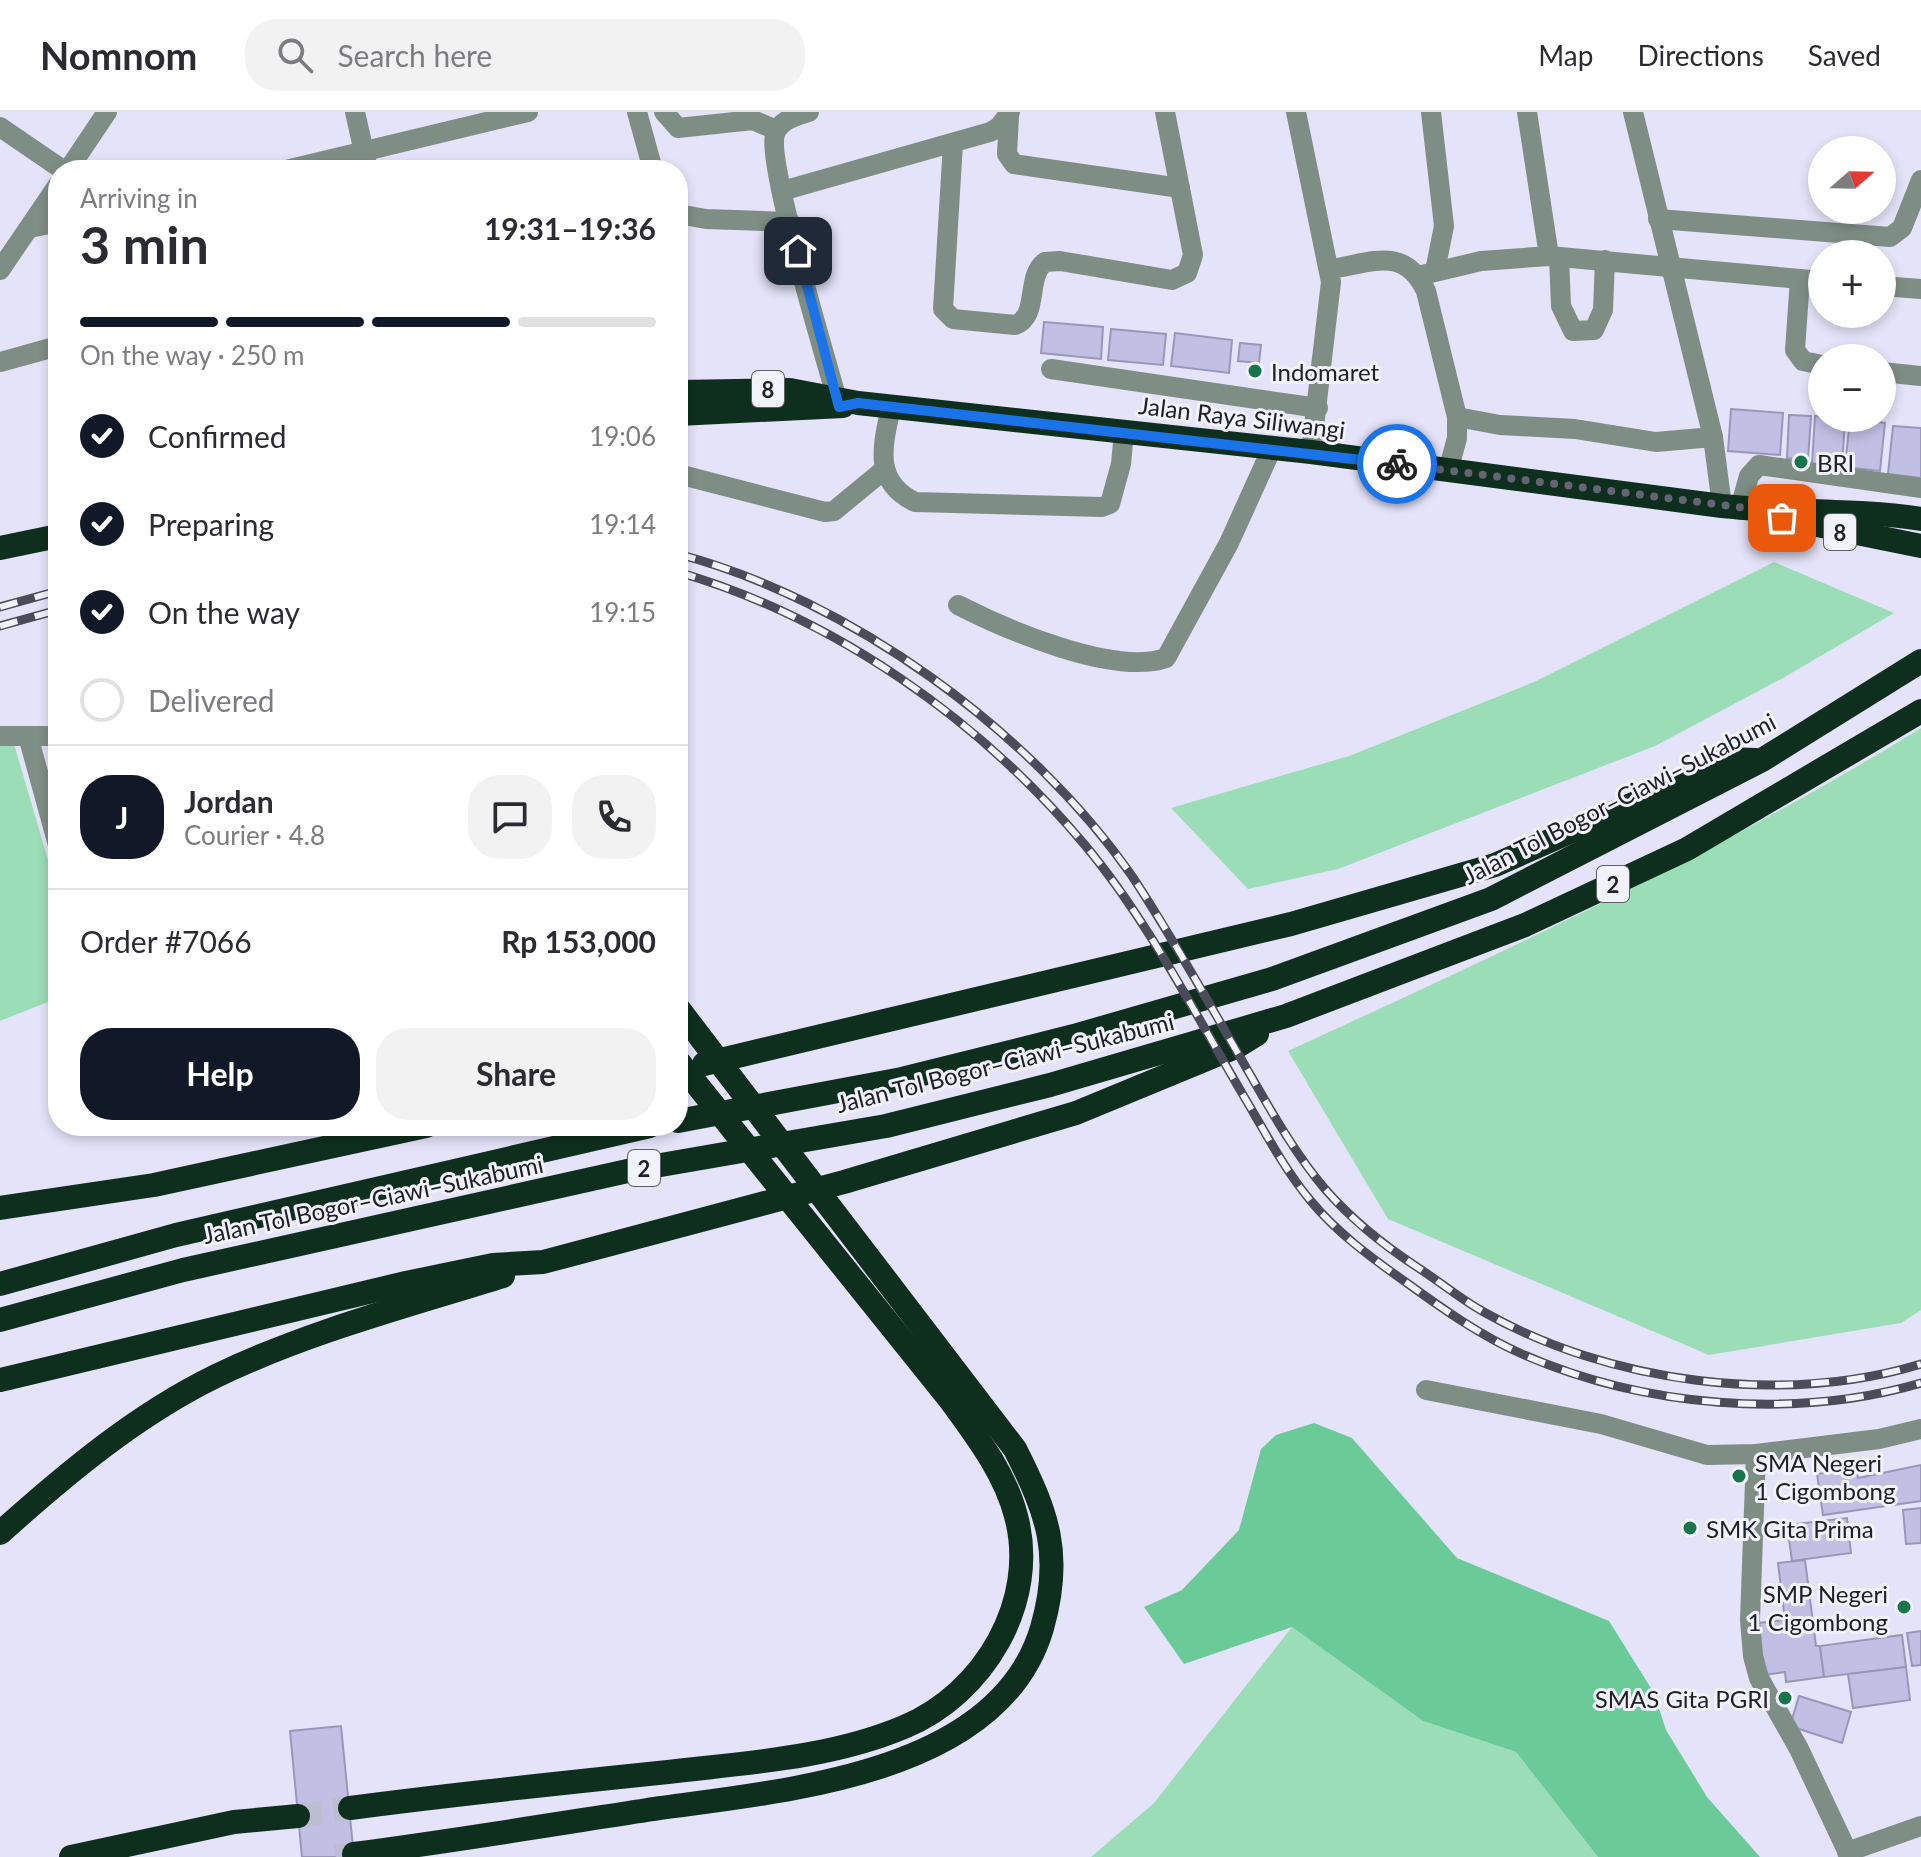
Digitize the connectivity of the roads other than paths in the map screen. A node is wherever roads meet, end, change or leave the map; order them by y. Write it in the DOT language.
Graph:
graph roads {
  1 [pos="107,112"];
  2 [pos="355,112"];
  3 [pos="528,112"];
  4 [pos="637,112"];
  5 [pos="664,112"];
  6 [pos="809,112"];
  7 [pos="1165,112"];
  8 [pos="1296,112"];
  9 [pos="1431,112"];
  10 [pos="1527,112"];
  11 [pos="1633,112"];
  12 [pos="1009,114"];
  13 [pos="0,127"];
  14 [pos="776,130"];
  15 [pos="953,143"];
  16 [pos="51,160"];
  17 [pos="73,160"];
  18 [pos="366,160"];
  19 [pos="369,160"];
  20 [pos="650,160"];
  21 [pos="1921,180"];
  22 [pos="1180,188"];
  23 [pos="782,191"];
  24 [pos="48,200"];
  25 [pos="688,216"];
  26 [pos="1658,219"];
  27 [pos="790,222"];
  28 [pos="48,224"];
  29 [pos="30,228"];
  30 [pos="1554,256"];
  31 [pos="1605,260"];
  32 [pos="1330,269"];
  33 [pos="0,270"];
  34 [pos="1671,270"];
  35 [pos="1426,273"];
  36 [pos="1800,279"];
  37 [pos="1808,280"];
  38 [pos="1896,287"];
  39 [pos="1921,289"];
  40 [pos="48,349"];
  41 [pos="0,362"];
  42 [pos="1808,362"];
  43 [pos="1051,369"];
  44 [pos="1896,373"];
  45 [pos="1921,376"];
  46 [pos="688,392"];
  47 [pos="844,402"];
  48 [pos="891,407"];
  49 [pos="1318,408"];
  50 [pos="688,413"];
  51 [pos="1457,417"];
  52 [pos="1124,432"];
  53 [pos="1713,437"];
  54 [pos="1272,448"];
  55 [pos="1311,452"];
  56 [pos="885,469"];
  57 [pos="1448,471"];
  58 [pos="688,477"];
  59 [pos="1921,488"];
  60 [pos="1742,508"];
  61 [pos="1921,519"];
  62 [pos="48,538"];
  63 [pos="1921,546"];
  64 [pos="0,548"];
  65 [pos="958,605"];
  66 [pos="1921,661"];
  67 [pos="1921,711"];
  68 [pos="0,736"];
  69 [pos="28,736"];
  70 [pos="48,736"];
  71 [pos="1762,760"];
  72 [pos="48,809"];
  73 [pos="1286,1016"];
  74 [pos="688,1021"];
  75 [pos="688,1069"];
  76 [pos="688,1074"];
  77 [pos="688,1119"];
  78 [pos="380,1136"];
  79 [pos="607,1136"];
  80 [pos="3,1209"];
  81 [pos="543,1262"];
  82 [pos="0,1284"];
  83 [pos="0,1320"];
  84 [pos="0,1380"];
  85 [pos="1426,1390"];
  86 [pos="1921,1429"];
  87 [pos="1756,1454"];
  88 [pos="0,1533"];
  89 [pos="350,1808"];
  90 [pos="298,1816"];
  91 [pos="1921,1826"];
  92 [pos="354,1854"];
  93 [pos="1849,1854"];
  94 [pos="71,1857"];
  1 -- 17 [label="street"];
  2 -- 18 [label="street"];
  3 -- 19 [label="street"];
  4 -- 20 [label="street"];
  5 -- 14 [label="street"];
  6 -- 14 [label="street"];
  7 -- 22 [label="street"];
  8 -- 32 [label="street"];
  9 -- 35 [label="street"];
  10 -- 30 [label="street"];
  11 -- 26 [label="street"];
  12 -- 15 [label="street"];
  12 -- 22 [label="street"];
  13 -- 16 [label="street"];
  14 -- 23 [label="street"];
  15 -- 22 [label="street"];
  15 -- 23 [label="street"];
  21 -- 26 [label="street"];
  23 -- 27 [label="street"];
  24 -- 29 [label="street"];
  25 -- 27 [label="street"];
  26 -- 34 [label="street"];
  27 -- 47 [label="street"];
  28 -- 29 [label="street"];
  29 -- 33 [label="street"];
  30 -- 31 [label="street"];
  30 -- 31 [label="street"];
  30 -- 35 [label="street"];
  31 -- 34 [label="street"];
  32 -- 35 [label="street"];
  32 -- 49 [label="street"];
  34 -- 36 [label="street"];
  34 -- 53 [label="street"];
  35 -- 51 [label="street"];
  36 -- 37 [label="street"];
  36 -- 42 [label="street"];
  38 -- 39 [label="street"];
  40 -- 41 [label="street"];
  43 -- 49 [label="street"];
  44 -- 45 [label="street"];
  46 -- 47 [label="highway, Jalan Raya Siliwangi / 8"];
  47 -- 48 [label="highway, Jalan Raya Siliwangi / 8"];
  47 -- 50 [label="highway, Jalan Raya Siliwangi / 8"];
  48 -- 52 [label="highway, Jalan Raya Siliwangi / 8"];
  48 -- 56 [label="street"];
  49 -- 55 [label="street"];
  51 -- 53 [label="street"];
  51 -- 57 [label="street"];
  52 -- 54 [label="highway, Jalan Raya Siliwangi / 8"];
  52 -- 56 [label="street"];
  53 -- 60 [label="street"];
  54 -- 55 [label="highway, Jalan Raya Siliwangi / 8"];
  54 -- 65 [label="street"];
  55 -- 57 [label="highway, Jalan Raya Siliwangi / 8"];
  56 -- 58 [label="street"];
  57 -- 60 [label="highway, Jalan Raya Siliwangi / 8"];
  59 -- 60 [label="street"];
  60 -- 61 [label="highway, Jalan Raya Siliwangi / 8"];
  60 -- 63 [label="highway, Jalan Raya Siliwangi / 8"];
  62 -- 64 [label="highway"];
  66 -- 71 [label="highway, Jalan Tol Bogor–Ciawi–Sukabumi / 2"];
  67 -- 73 [label="highway, Jalan Tol Bogor–Ciawi–Sukabumi / 2"];
  68 -- 69 [label="street"];
  69 -- 70 [label="street"];
  69 -- 72 [label="street"];
  71 -- 75 [label="highway"];
  71 -- 77 [label="highway, Jalan Tol Bogor–Ciawi–Sukabumi / 2"];
  73 -- 81 [label="highway"];
  73 -- 83 [label="highway, Jalan Tol Bogor–Ciawi–Sukabumi / 2"];
  74 -- 92 [label="highway"];
  76 -- 89 [label="highway"];
  78 -- 80 [label="highway"];
  79 -- 82 [label="highway, Jalan Tol Bogor–Ciawi–Sukabumi / 2"];
  81 -- 84 [label="highway"];
  81 -- 88 [label="highway"];
  85 -- 87 [label="street"];
  86 -- 87 [label="street"];
  87 -- 93 [label="street"];
  90 -- 94 [label="highway"];
  91 -- 93 [label="street"];
}
